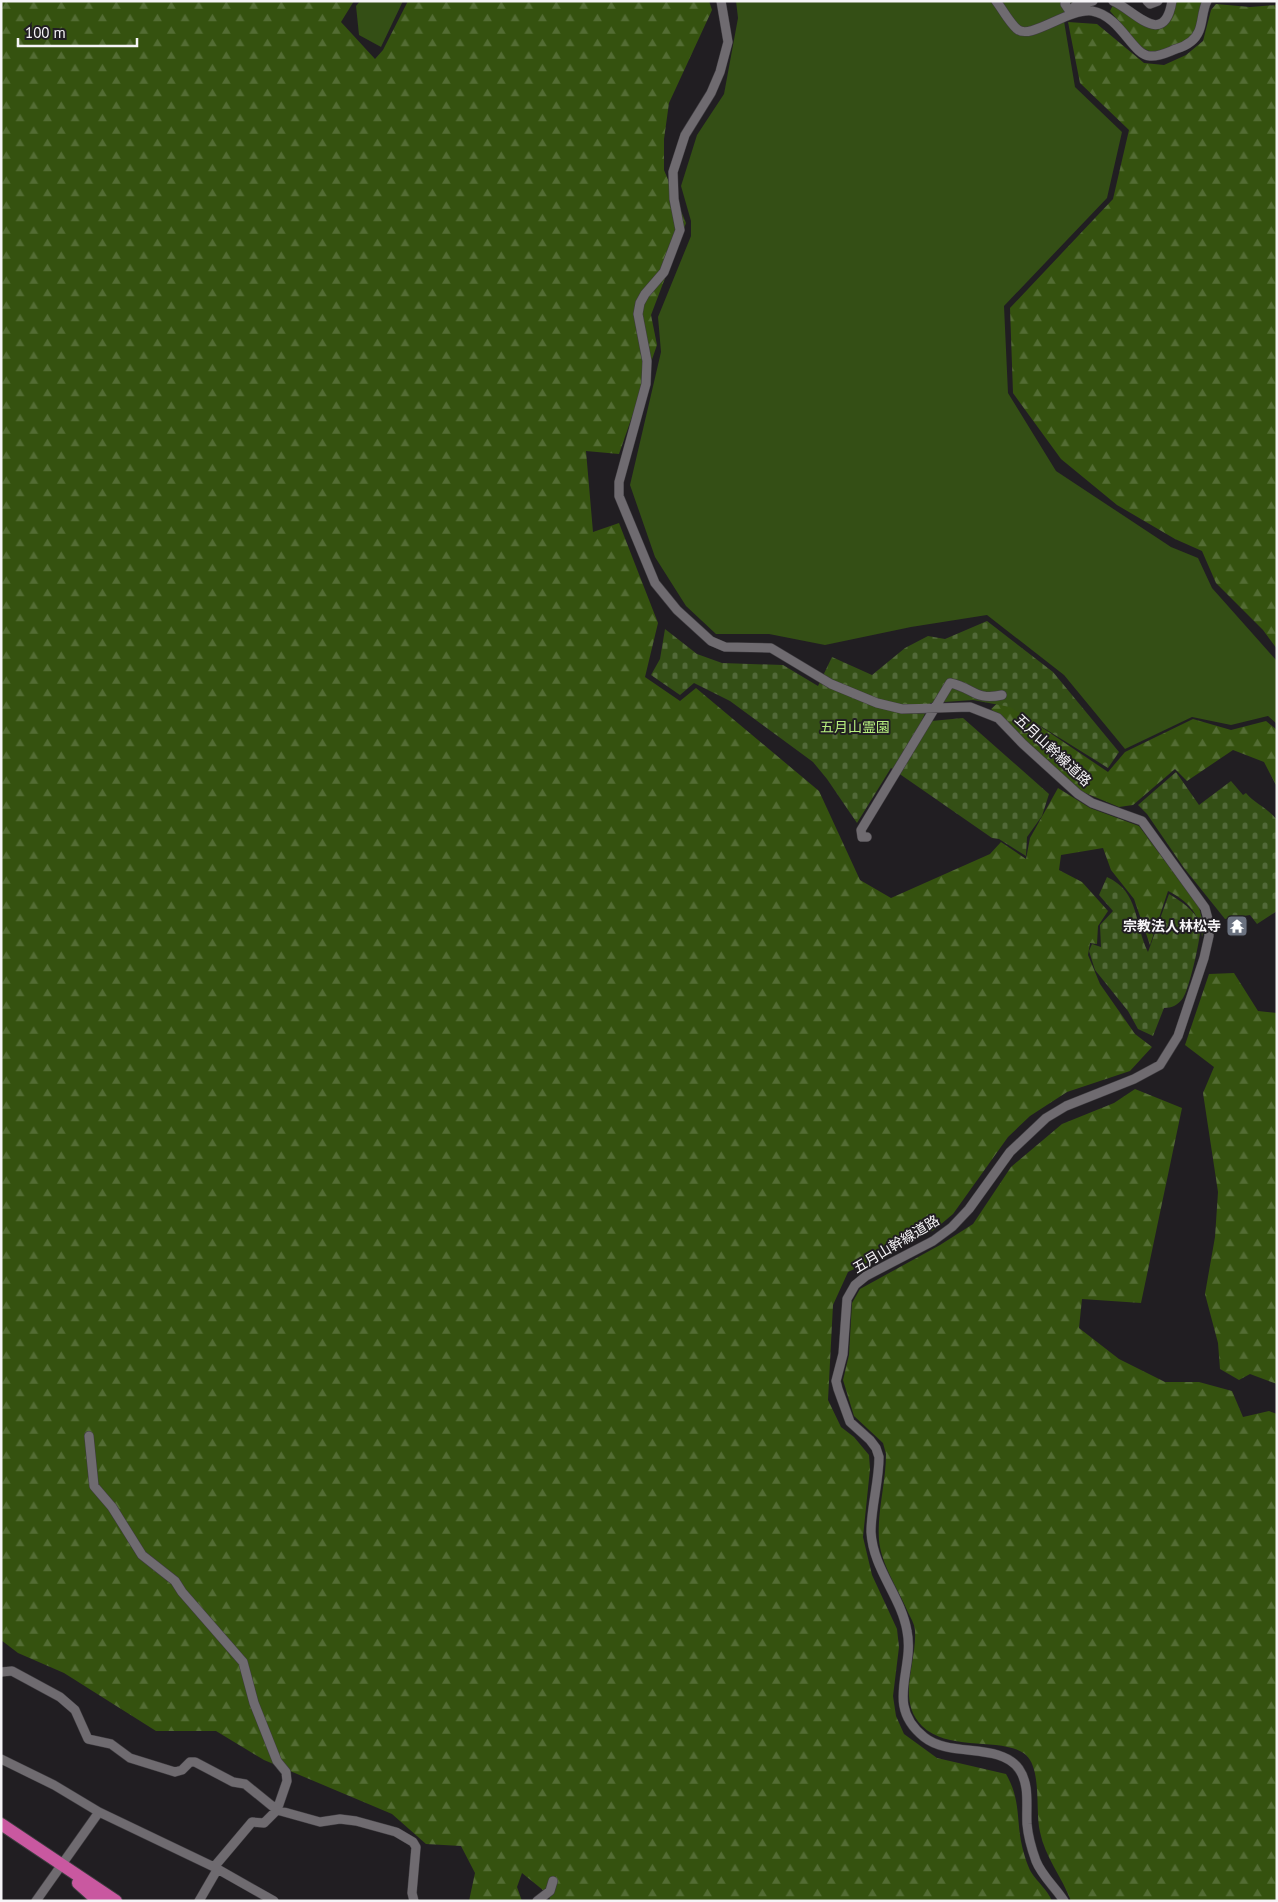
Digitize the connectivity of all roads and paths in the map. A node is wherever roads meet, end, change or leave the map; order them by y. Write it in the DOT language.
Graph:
graph roads {
  1 [pos="721,1"];
  2 [pos="996,1"];
  3 [pos="1066,1"];
  4 [pos="1093,1"];
  5 [pos="1113,1"];
  6 [pos="1147,1"];
  7 [pos="1158,1"];
  8 [pos="1172,1"];
  9 [pos="1207,1"];
  10 [pos="1071,12"];
  11 [pos="1002,695"];
  12 [pos="936,710"];
  13 [pos="868,837"];
  14 [pos="89,1436"];
  15 [pos="1,1672"];
  16 [pos="1,1759"];
  17 [pos="277,1810"];
  18 [pos="99,1812"];
  19 [pos="1,1824"];
  20 [pos="61,1865"];
  21 [pos="216,1868"];
  22 [pos="553,1881"];
  23 [pos="101,1896"];
  24 [pos="36,1901"];
  25 [pos="115,1901"];
  26 [pos="199,1901"];
  27 [pos="274,1901"];
  28 [pos="414,1901"];
  29 [pos="537,1901"];
  30 [pos="1064,1901"];
  1 -- 12 [label="street, 五月山幹線道路"];
  2 -- 10 [label="street"];
  3 -- 10 [label="street"];
  4 -- 10 [label="street"];
  5 -- 8 [label="street"];
  6 -- 7 [label="street"];
  9 -- 10 [label="street"];
  11 -- 12 [label="street"];
  12 -- 13 [label="street"];
  12 -- 30 [label="street, 五月山幹線道路"];
  14 -- 17 [label="street"];
  15 -- 17 [label="street"];
  16 -- 18 [label="street"];
  17 -- 21 [label="street"];
  17 -- 28 [label="street"];
  18 -- 20 [label="street"];
  18 -- 21 [label="street"];
  19 -- 20 [label="highway"];
  20 -- 23 [label="highway"];
  20 -- 24 [label="street"];
  21 -- 26 [label="street"];
  21 -- 27 [label="street"];
  22 -- 29 [label="street"];
  23 -- 25 [label="highway"];
}
